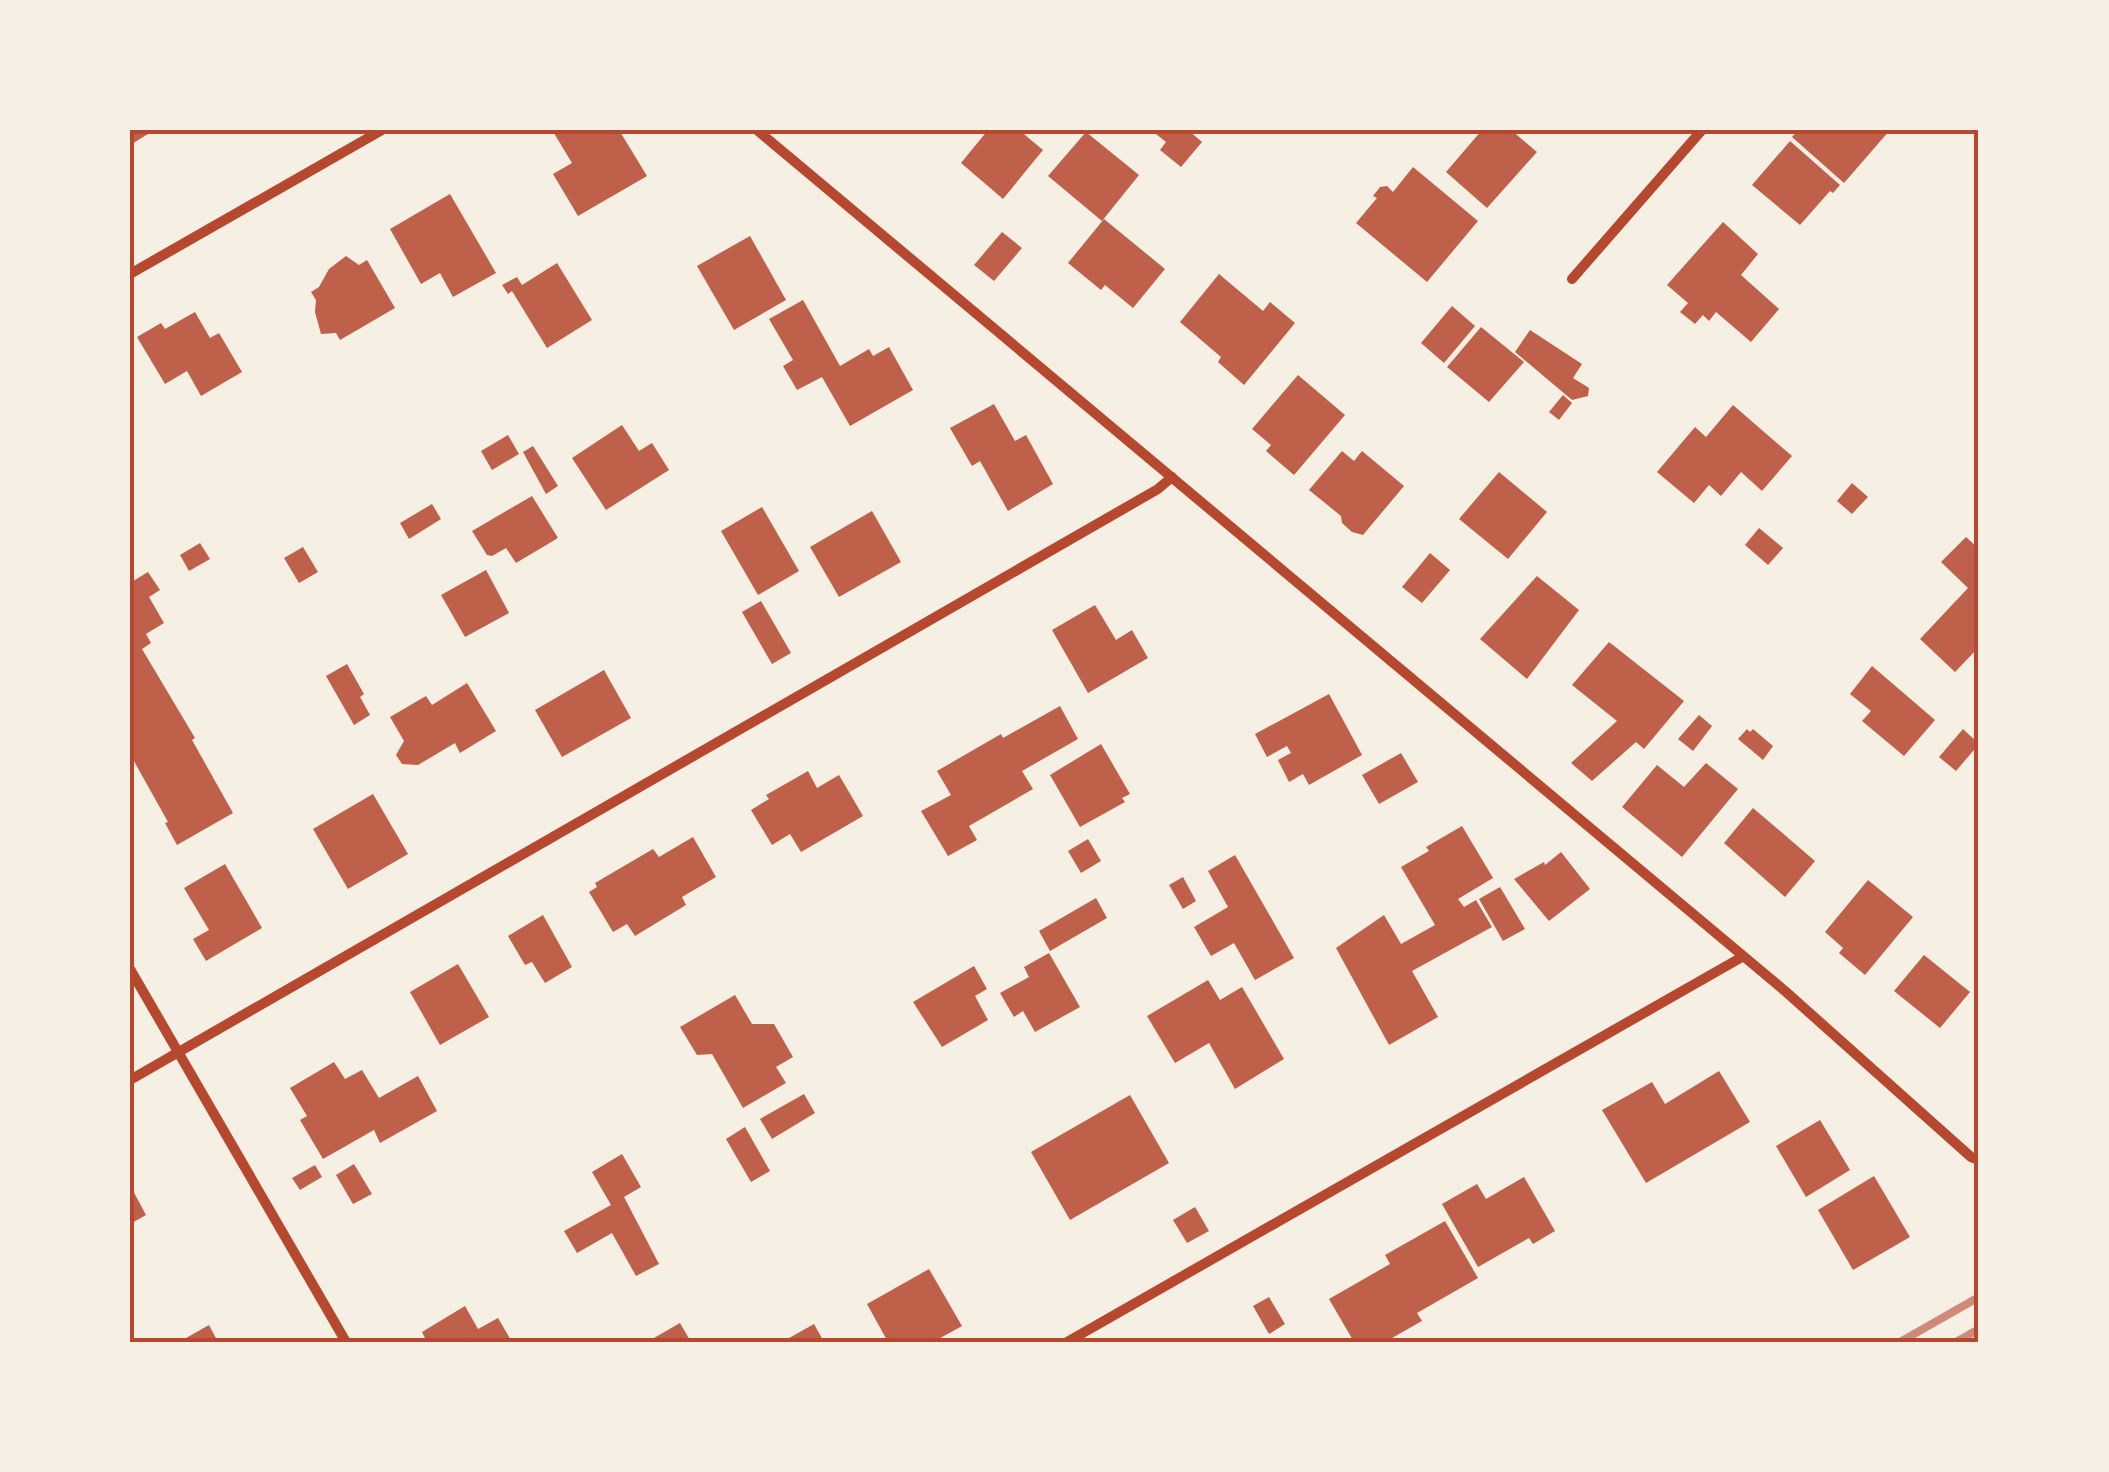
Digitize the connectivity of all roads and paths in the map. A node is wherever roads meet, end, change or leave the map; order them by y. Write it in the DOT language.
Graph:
graph roads {
  1 [pos="382,130"];
  2 [pos="757,130"];
  3 [pos="1702,130"];
  4 [pos="130,274"];
  5 [pos="1572,278"];
  6 [pos="1172,477"];
  7 [pos="1742,957"];
  8 [pos="130,970"];
  9 [pos="178,1053"];
  10 [pos="130,1080"];
  11 [pos="1979,1160"];
  12 [pos="346,1342"];
  13 [pos="1066,1342"];
  1 -- 4 [label="street"];
  2 -- 6 [label="street"];
  3 -- 5 [label="street"];
  6 -- 7 [label="street"];
  6 -- 9 [label="street"];
  7 -- 11 [label="street"];
  7 -- 13 [label="street"];
  8 -- 9 [label="street"];
  9 -- 10 [label="street"];
  9 -- 12 [label="street"];
}
